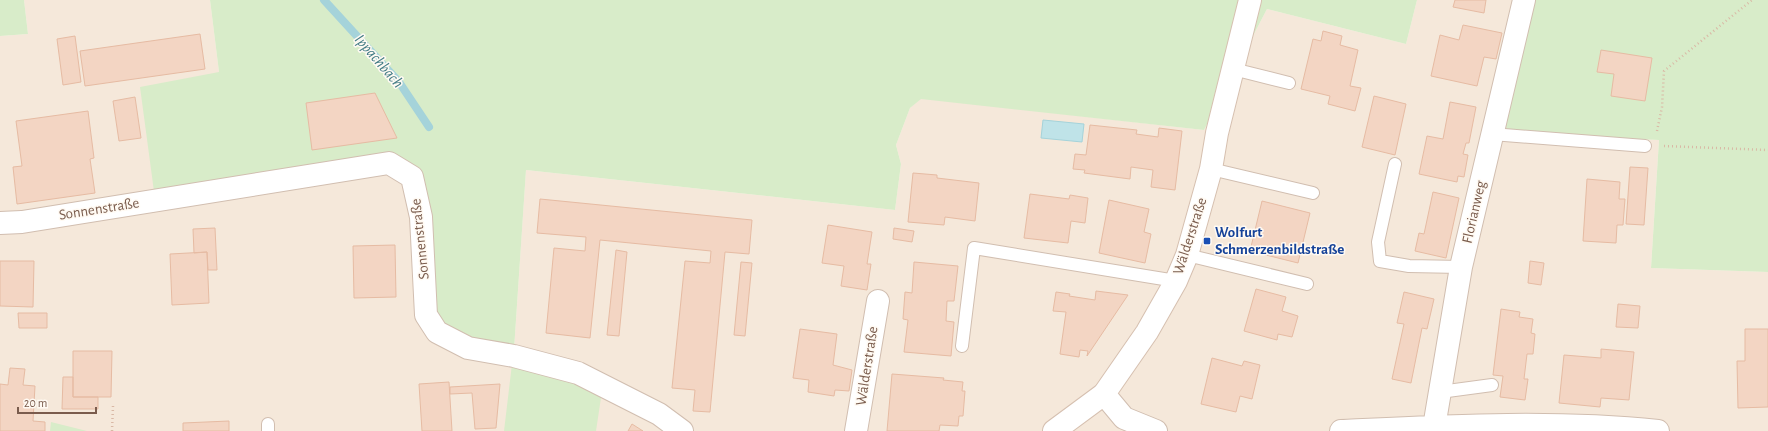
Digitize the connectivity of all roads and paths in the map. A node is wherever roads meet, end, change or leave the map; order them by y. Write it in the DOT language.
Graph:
graph roads {
  1 [pos="1250,0"];
  2 [pos="1524,0"];
  3 [pos="1752,0"];
  4 [pos="1233,69"];
  5 [pos="1289,83"];
  6 [pos="1492,134"];
  7 [pos="1645,146"];
  8 [pos="1768,150"];
  9 [pos="1395,164"];
  10 [pos="1211,169"];
  11 [pos="1313,193"];
  12 [pos="0,223"];
  13 [pos="1187,255"];
  14 [pos="1461,267"];
  15 [pos="1176,280"];
  16 [pos="1307,284"];
  17 [pos="878,301"];
  18 [pos="962,346"];
  19 [pos="1492,385"];
  20 [pos="1440,392"];
  21 [pos="1104,394"];
  22 [pos="113,406"];
  23 [pos="1434,427"];
  24 [pos="1590,428"];
  25 [pos="1475,429"];
  26 [pos="112,431"];
  27 [pos="682,431"];
  28 [pos="856,431"];
  29 [pos="1054,431"];
  30 [pos="1156,431"];
  31 [pos="1341,431"];
  32 [pos="1658,431"];
  1 -- 4 [label="street, Wälderstraße"];
  2 -- 6 [label="street, Florianweg"];
  3 -- 7 [label="path"];
  4 -- 5 [label="lane"];
  4 -- 10 [label="street, Wälderstraße"];
  6 -- 7 [label="lane"];
  6 -- 14 [label="street, Florianweg"];
  7 -- 8 [label="path"];
  9 -- 14 [label="lane"];
  10 -- 11 [label="lane"];
  10 -- 13 [label="street, Wälderstraße"];
  12 -- 27 [label="street, Sonnenstraße"];
  13 -- 15 [label="street, Wälderstraße"];
  13 -- 16 [label="lane"];
  14 -- 20 [label="street, Florianweg"];
  15 -- 18 [label="lane"];
  15 -- 21 [label="street, Wälderstraße"];
  17 -- 28 [label="street, Wälderstraße"];
  19 -- 20 [label="lane"];
  20 -- 23 [label="street, Florianweg"];
  21 -- 29 [label="street, Wälderstraße"];
  21 -- 30 [label="street"];
  22 -- 26 [label="path"];
  23 -- 25 [label="street"];
  23 -- 31 [label="street"];
  24 -- 25 [label="street"];
  24 -- 32 [label="street"];
}
